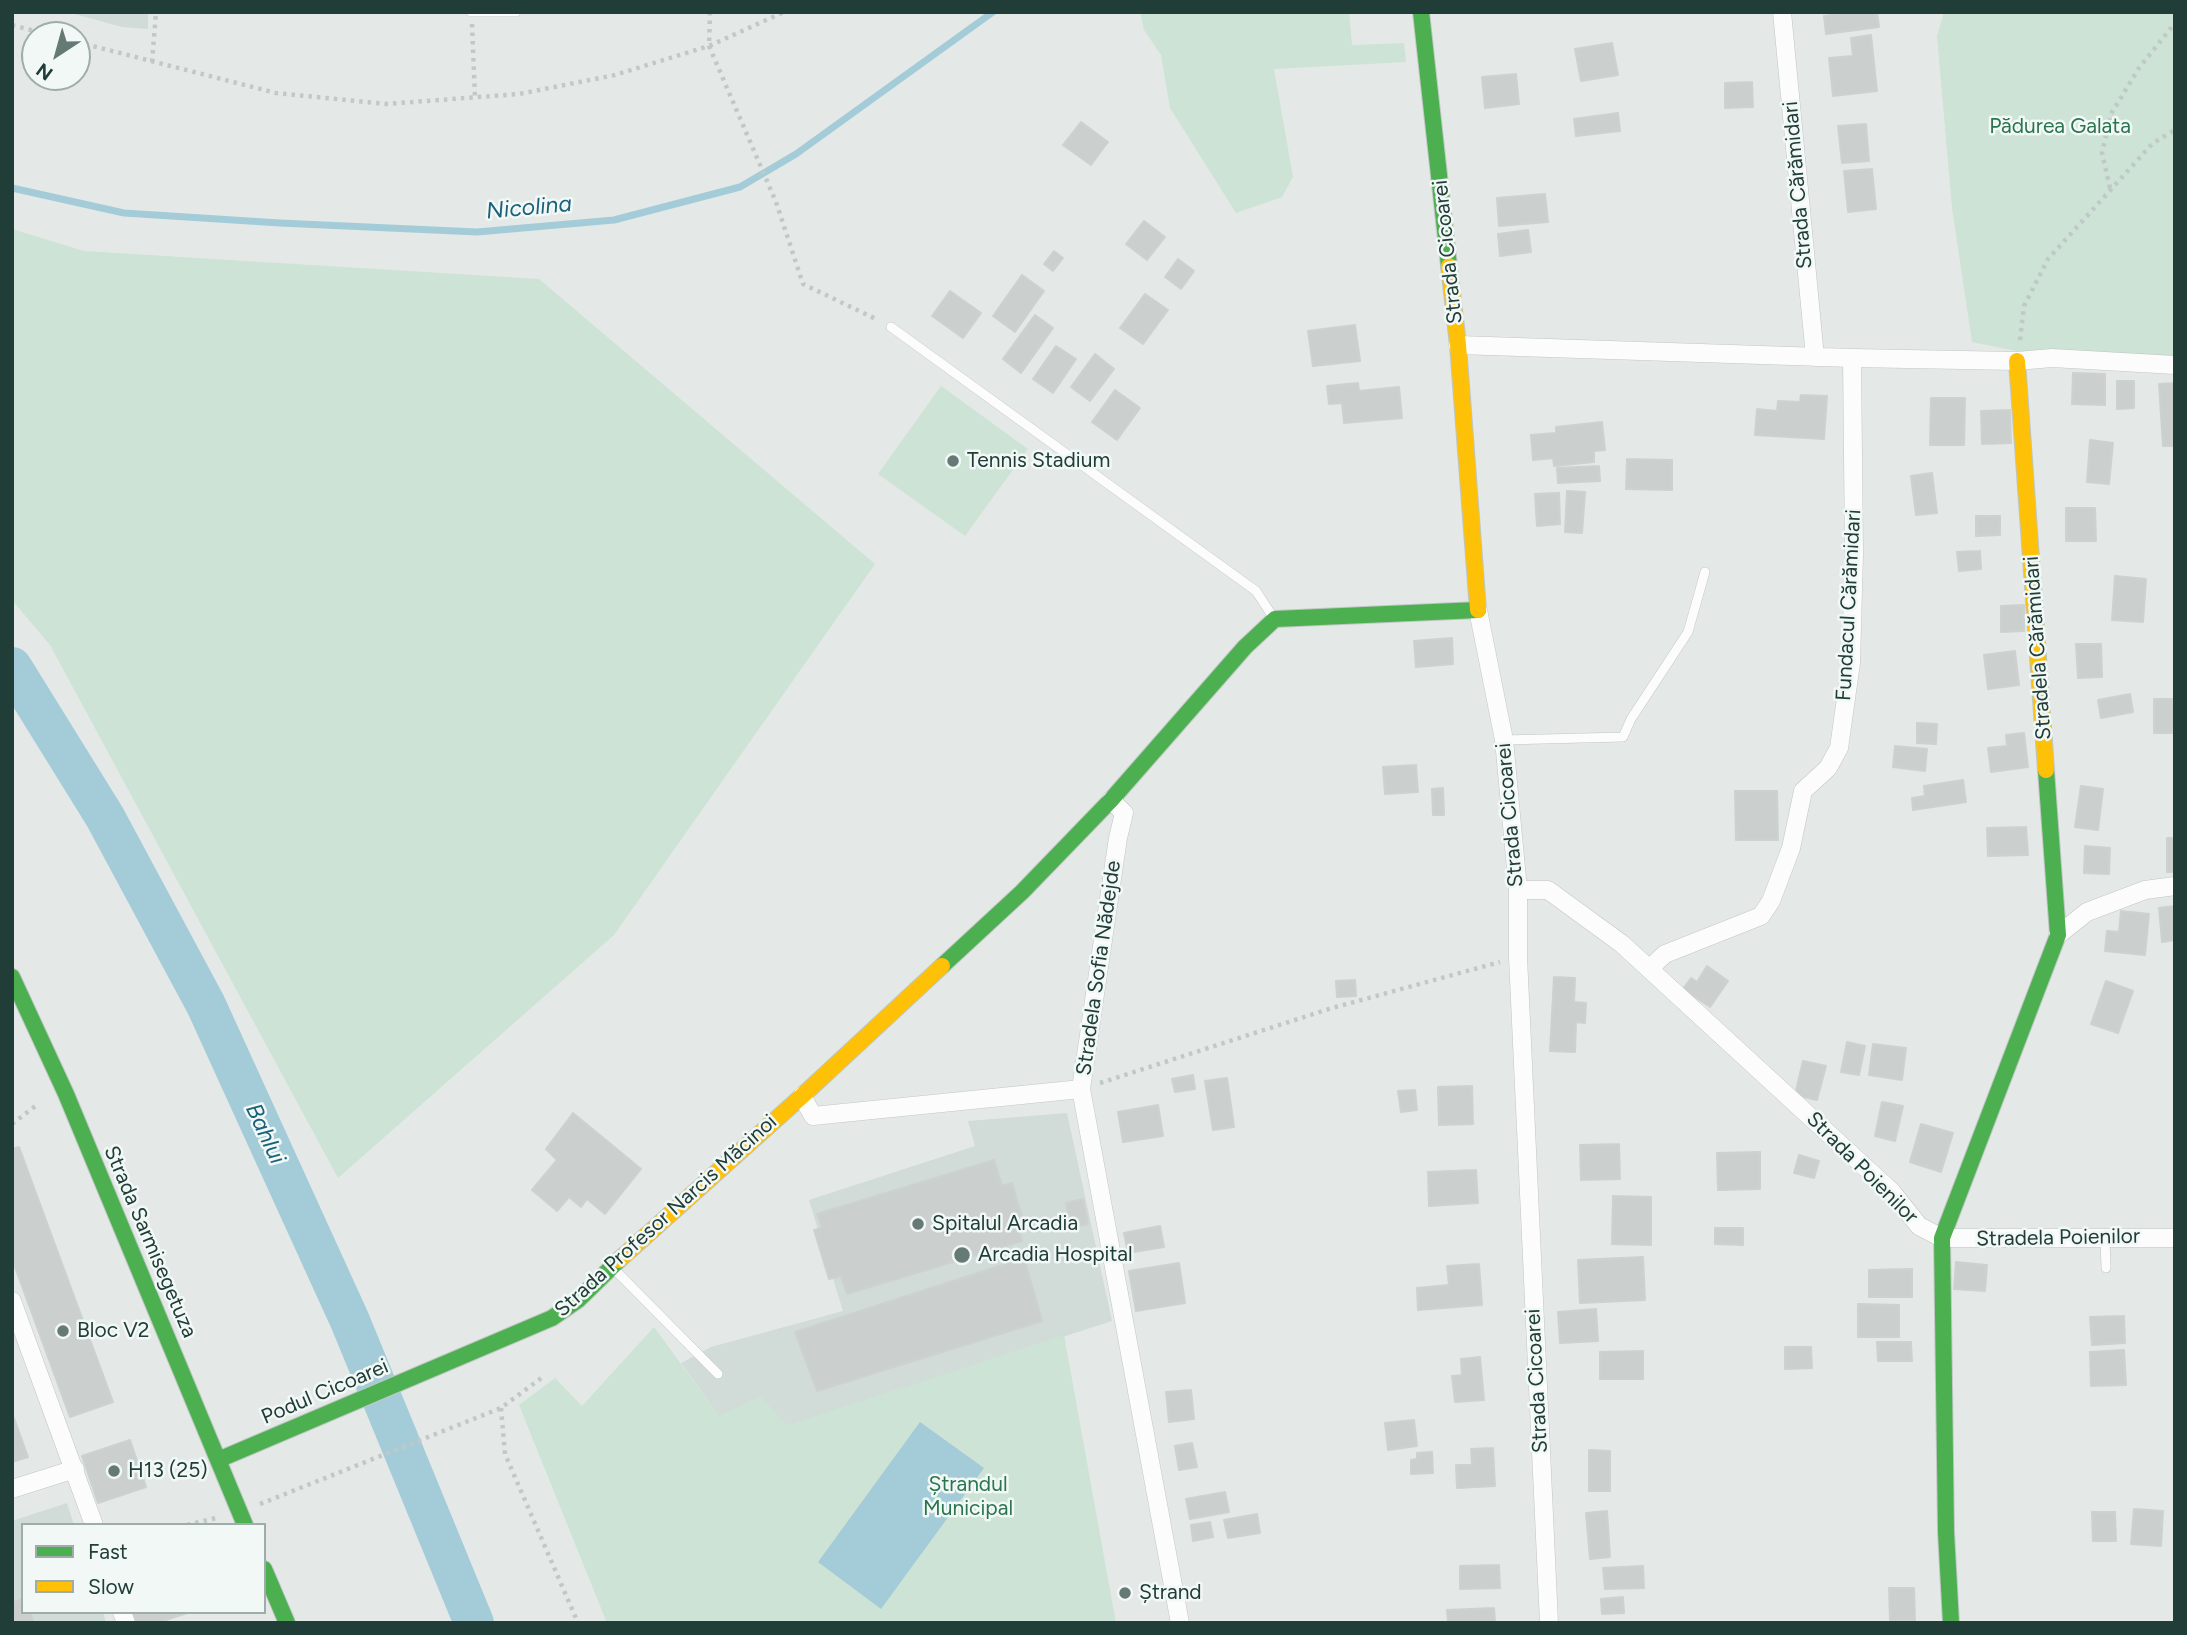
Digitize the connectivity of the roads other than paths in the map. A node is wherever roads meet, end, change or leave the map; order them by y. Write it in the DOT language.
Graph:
graph roads {
  1 [pos="516,12"];
  2 [pos="1421,12"];
  3 [pos="1782,12"];
  4 [pos="471,13"];
  5 [pos="891,327"];
  6 [pos="1458,345"];
  7 [pos="1815,357"];
  8 [pos="1852,358"];
  9 [pos="2017,361"];
  10 [pos="2175,365"];
  11 [pos="1705,572"];
  12 [pos="1478,610"];
  13 [pos="1275,619"];
  14 [pos="1504,740"];
  15 [pos="1111,800"];
  16 [pos="2175,886"];
  17 [pos="1518,890"];
  18 [pos="2059,935"];
  19 [pos="1650,968"];
  20 [pos="12,977"];
  21 [pos="1081,1089"];
  22 [pos="802,1096"];
  23 [pos="2105,1236"];
  24 [pos="1942,1238"];
  25 [pos="2175,1238"];
  26 [pos="612,1266"];
  27 [pos="2106,1268"];
  28 [pos="12,1301"];
  29 [pos="449,1363"];
  30 [pos="718,1374"];
  31 [pos="218,1460"];
  32 [pos="75,1469"];
  33 [pos="12,1489"];
  34 [pos="243,1519"];
  35 [pos="93,1523"];
  36 [pos="266,1574"];
  37 [pos="287,1623"];
  38 [pos="1180,1623"];
  39 [pos="1549,1623"];
  40 [pos="1951,1623"];
  1 -- 4 [label="lane"];
  2 -- 6 [label="street, Strada Cicoarei"];
  3 -- 7 [label="street, Strada Cărămidari"];
  5 -- 13 [label="lane"];
  6 -- 7 [label="street"];
  6 -- 12 [label="street, Strada Cicoarei"];
  7 -- 8 [label="street"];
  8 -- 9 [label="street"];
  8 -- 19 [label="street, Fundacul Cărămidari"];
  9 -- 10 [label="street"];
  9 -- 18 [label="street, Stradela Cărămidari"];
  11 -- 14 [label="lane"];
  12 -- 13 [label="street"];
  12 -- 14 [label="street, Strada Cicoarei"];
  13 -- 15 [label="street"];
  14 -- 17 [label="street, Strada Cicoarei"];
  15 -- 21 [label="street, Stradela Sofia Nădejde"];
  15 -- 22 [label="street, Strada Profesor Narcis Măcinoi"];
  16 -- 18 [label="street, Stradela Cărămidari"];
  17 -- 19 [label="street, Strada Poienilor"];
  17 -- 39 [label="street, Strada Cicoarei"];
  18 -- 24 [label="street, Stradela Cărămidari"];
  19 -- 24 [label="street, Strada Poienilor"];
  20 -- 31 [label="street, Strada Sarmisegetuza"];
  21 -- 22 [label="street"];
  21 -- 38 [label="street, Stradela Sofia Nădejde"];
  22 -- 26 [label="street, Strada Profesor Narcis Măcinoi"];
  23 -- 24 [label="street, Stradela Poienilor"];
  23 -- 25 [label="street, Stradela Poienilor"];
  23 -- 27 [label="lane"];
  24 -- 40 [label="street"];
  26 -- 29 [label="street, Strada Profesor Narcis Măcinoi"];
  26 -- 30 [label="lane"];
  28 -- 32 [label="street"];
  29 -- 31 [label="street, Podul Cicoarei"];
  31 -- 34 [label="street, Strada Sarmisegetuza"];
  32 -- 33 [label="street"];
  32 -- 35 [label="street"];
  36 -- 37 [label="street"];
}
